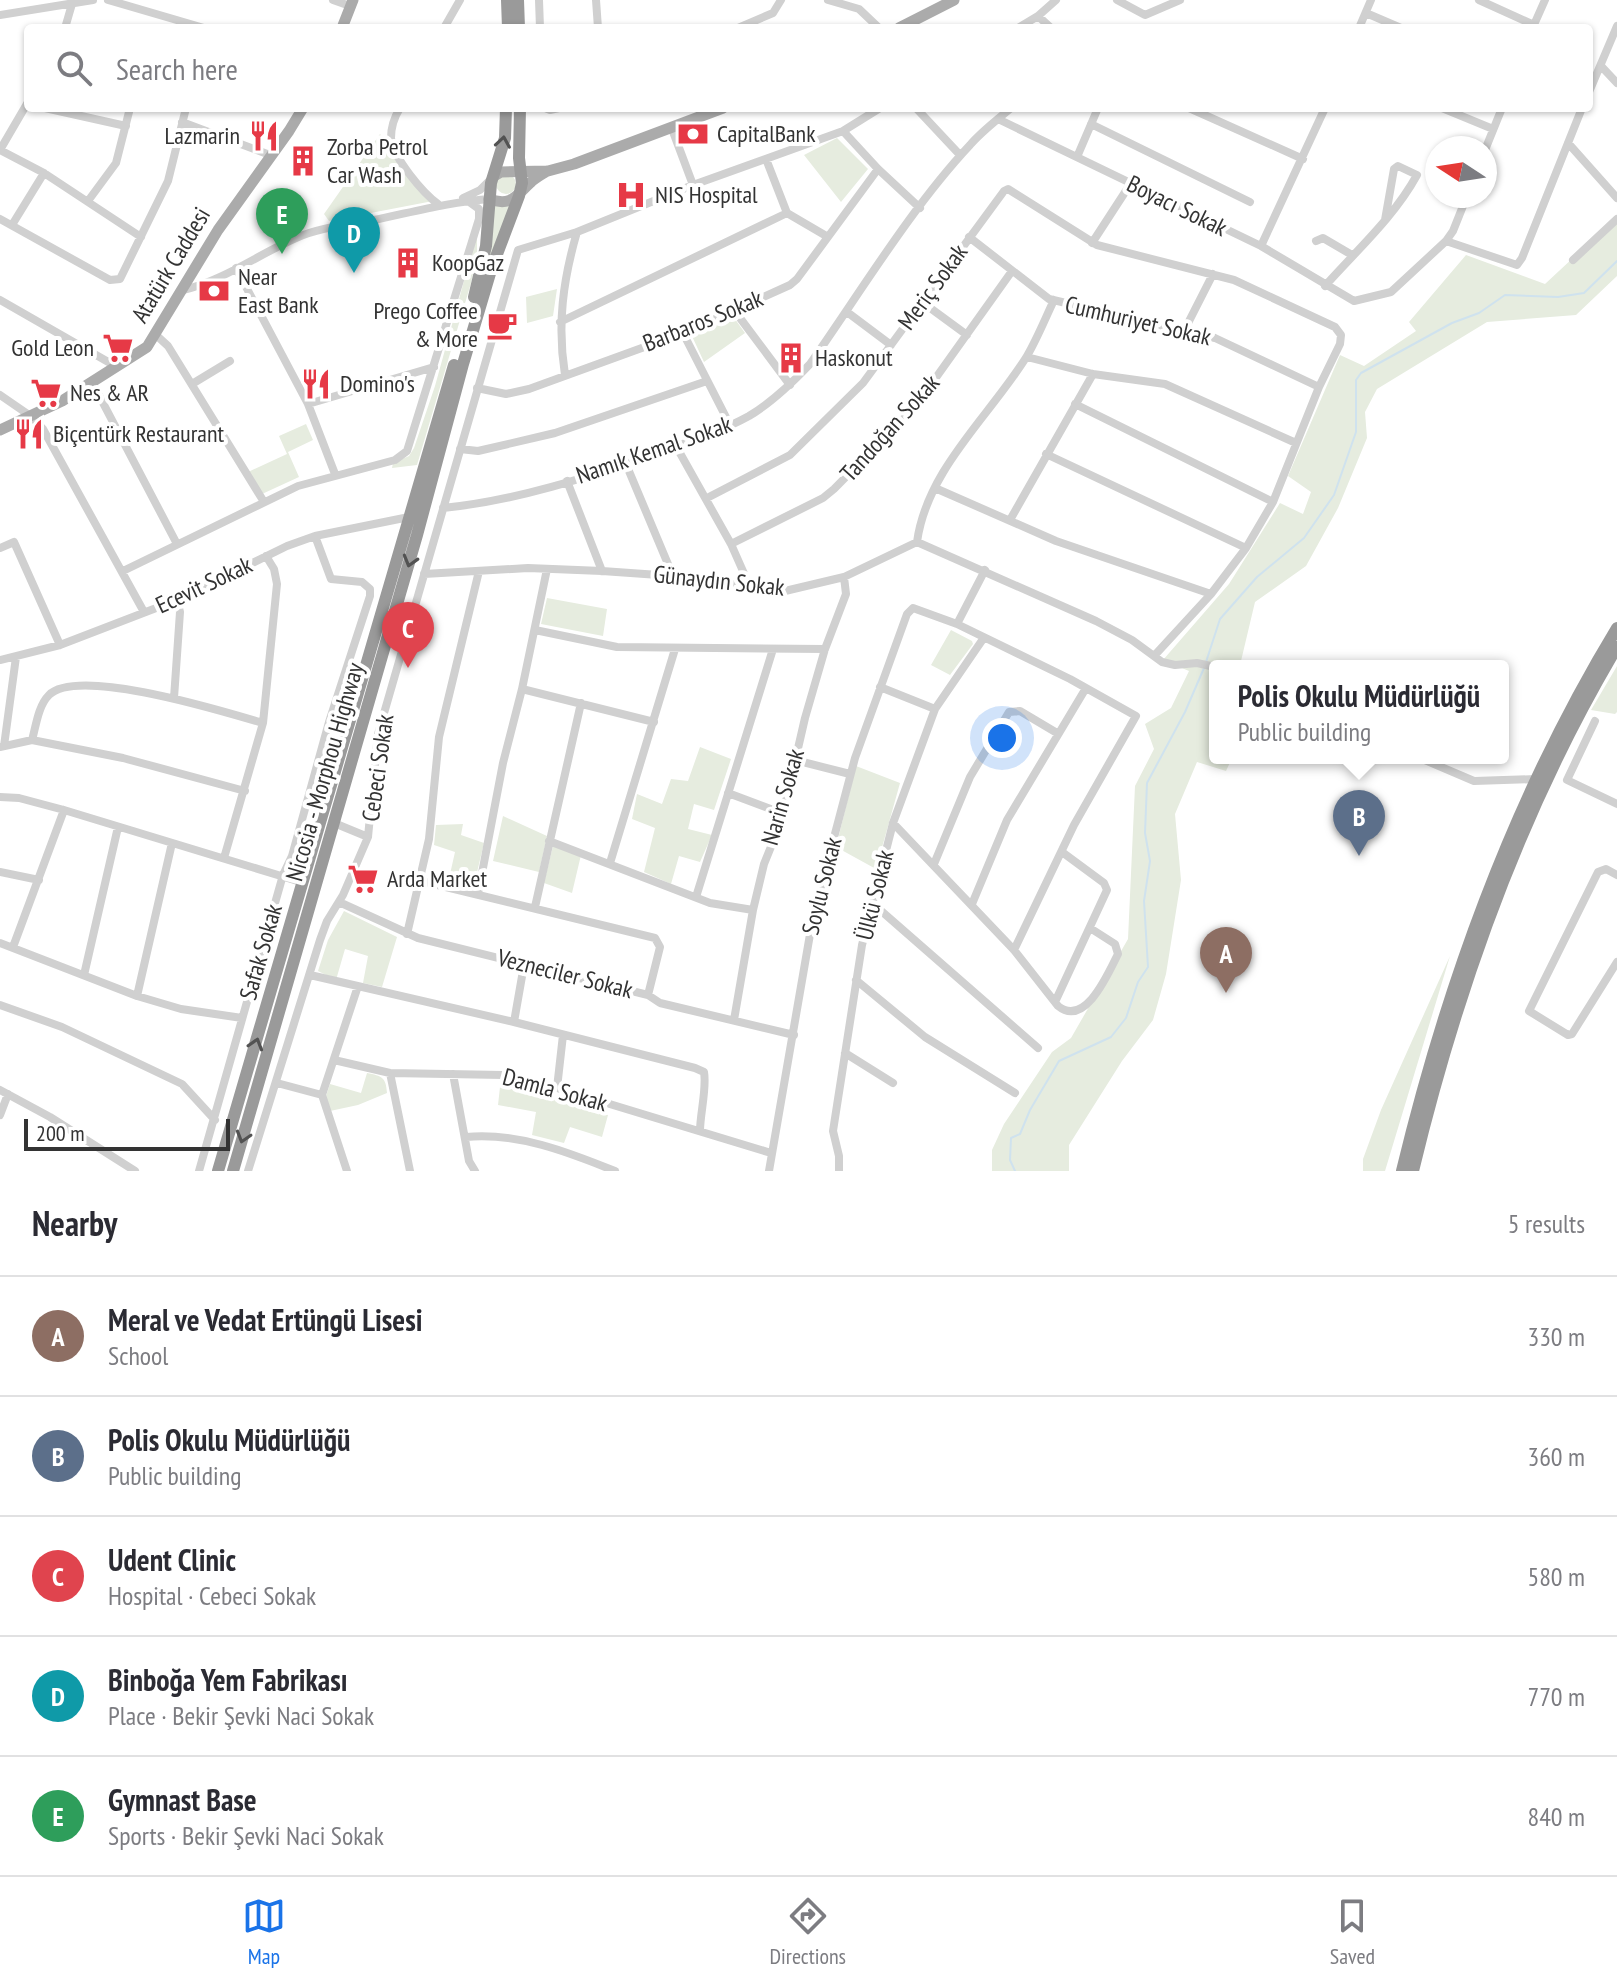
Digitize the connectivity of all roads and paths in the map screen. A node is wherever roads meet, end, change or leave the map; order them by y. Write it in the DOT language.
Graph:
graph roads {
  1 [pos="93,0"];
  2 [pos="108,0"];
  3 [pos="152,0"];
  4 [pos="333,0"];
  5 [pos="460,0"];
  6 [pos="507,0"];
  7 [pos="596,0"];
  8 [pos="781,0"];
  9 [pos="828,0"];
  10 [pos="954,0"];
  11 [pos="1056,0"];
  12 [pos="1117,0"];
  13 [pos="1180,0"];
  14 [pos="1371,0"];
  15 [pos="1479,0"];
  16 [pos="1545,0"];
  17 [pos="352,3"];
  18 [pos="72,4"];
  19 [pos="539,4"];
  20 [pos="519,5"];
  21 [pos="148,11"];
  22 [pos="1366,13"];
  23 [pos="0,15"];
  24 [pos="1038,16"];
  25 [pos="66,24"];
  26 [pos="191,24"];
  27 [pos="344,24"];
  28 [pos="446,24"];
  29 [pos="508,24"];
  30 [pos="540,24"];
  31 [pos="598,24"];
  32 [pos="747,24"];
  33 [pos="875,24"];
  34 [pos="907,24"];
  35 [pos="1025,24"];
  36 [pos="1047,24"];
  37 [pos="1361,24"];
  38 [pos="1392,24"];
  39 [pos="1530,24"];
  40 [pos="1535,24"];
  41 [pos="1617,26"];
  42 [pos="1601,66"];
  43 [pos="1593,83"];
  44 [pos="1617,83"];
  45 [pos="24,110"];
  46 [pos="63,112"];
  47 [pos="129,112"];
  48 [pos="185,112"];
  49 [pos="301,112"];
  50 [pos="398,112"];
  51 [pos="506,112"];
  52 [pos="520,112"];
  53 [pos="713,112"];
  54 [pos="874,112"];
  55 [pos="920,112"];
  56 [pos="1006,112"];
  57 [pos="1096,112"];
  58 [pos="1198,112"];
  59 [pos="1323,112"];
  60 [pos="1452,112"];
  61 [pos="1500,112"];
  62 [pos="1580,112"];
  63 [pos="998,119"];
  64 [pos="182,122"];
  65 [pos="1091,124"];
  66 [pos="126,126"];
  67 [pos="672,129"];
  68 [pos="1493,129"];
  69 [pos="843,131"];
  70 [pos="1490,136"];
  71 [pos="1568,143"];
  72 [pos="0,150"];
  73 [pos="270,155"];
  74 [pos="960,155"];
  75 [pos="1077,157"];
  76 [pos="766,159"];
  77 [pos="1303,159"];
  78 [pos="878,169"];
  79 [pos="520,171"];
  80 [pos="548,171"];
  81 [pos="44,173"];
  82 [pos="494,176"];
  83 [pos="1131,183"];
  84 [pos="693,185"];
  85 [pos="519,196"];
  86 [pos="1617,198"];
  87 [pos="489,199"];
  88 [pos="88,201"];
  89 [pos="468,201"];
  90 [pos="451,202"];
  91 [pos="1250,202"];
  92 [pos="438,204"];
  93 [pos="920,208"];
  94 [pos="1462,208"];
  95 [pos="787,213"];
  96 [pos="0,219"];
  97 [pos="1617,219"];
  98 [pos="1385,220"];
  99 [pos="12,225"];
  100 [pos="577,232"];
  101 [pos="141,237"];
  102 [pos="828,237"];
  103 [pos="969,237"];
  104 [pos="1316,241"];
  105 [pos="1446,241"];
  106 [pos="1092,243"];
  107 [pos="1261,246"];
  108 [pos="1352,255"];
  109 [pos="1573,260"];
  110 [pos="236,268"];
  111 [pos="1012,271"];
  112 [pos="1213,274"];
  113 [pos="1325,286"];
  114 [pos="183,290"];
  115 [pos="0,300"];
  116 [pos="1054,300"];
  117 [pos="922,302"];
  118 [pos="734,310"];
  119 [pos="847,312"];
  120 [pos="560,322"];
  121 [pos="1184,331"];
  122 [pos="683,333"];
  123 [pos="156,335"];
  124 [pos="967,335"];
  125 [pos="891,345"];
  126 [pos="1027,357"];
  127 [pos="230,361"];
  128 [pos="117,367"];
  129 [pos="434,367"];
  130 [pos="1093,374"];
  131 [pos="565,375"];
  132 [pos="707,381"];
  133 [pos="92,382"];
  134 [pos="192,384"];
  135 [pos="790,385"];
  136 [pos="1319,387"];
  137 [pos="477,388"];
  138 [pos="0,395"];
  139 [pos="308,404"];
  140 [pos="1075,404"];
  141 [pos="32,417"];
  142 [pos="730,425"];
  143 [pos="0,430"];
  144 [pos="1296,443"];
  145 [pos="676,446"];
  146 [pos="460,449"];
  147 [pos="1046,454"];
  148 [pos="626,464"];
  149 [pos="335,474"];
  150 [pos="567,481"];
  151 [pos="935,488"];
  152 [pos="707,498"];
  153 [pos="264,502"];
  154 [pos="1273,502"];
  155 [pos="443,508"];
  156 [pos="409,517"];
  157 [pos="1010,520"];
  158 [pos="417,535"];
  159 [pos="315,536"];
  160 [pos="917,542"];
  161 [pos="177,544"];
  162 [pos="731,544"];
  163 [pos="432,545"];
  164 [pos="0,548"];
  165 [pos="1246,548"];
  166 [pos="266,556"];
  167 [pos="547,569"];
  168 [pos="985,570"];
  169 [pos="123,571"];
  170 [pos="479,571"];
  171 [pos="602,571"];
  172 [pos="424,574"];
  173 [pos="673,576"];
  174 [pos="844,577"];
  175 [pos="750,587"];
  176 [pos="1211,594"];
  177 [pos="177,600"];
  178 [pos="144,612"];
  179 [pos="957,624"];
  180 [pos="1617,628"];
  181 [pos="535,630"];
  182 [pos="983,639"];
  183 [pos="60,645"];
  184 [pos="1617,647"];
  185 [pos="675,649"];
  186 [pos="773,649"];
  187 [pos="825,649"];
  188 [pos="1154,656"];
  189 [pos="16,657"];
  190 [pos="0,660"];
  191 [pos="1209,666"];
  192 [pos="880,687"];
  193 [pos="1086,688"];
  194 [pos="522,689"];
  195 [pos="174,698"];
  196 [pos="581,703"];
  197 [pos="935,709"];
  198 [pos="1595,721"];
  199 [pos="654,722"];
  200 [pos="263,723"];
  201 [pos="1057,733"];
  202 [pos="32,740"];
  203 [pos="2,746"];
  204 [pos="795,760"];
  205 [pos="1434,764"];
  206 [pos="850,774"];
  207 [pos="1536,779"];
  208 [pos="245,791"];
  209 [pos="728,793"];
  210 [pos="0,797"];
  211 [pos="1617,804"];
  212 [pos="64,810"];
  213 [pos="784,814"];
  214 [pos="334,823"];
  215 [pos="893,823"];
  216 [pos="118,827"];
  217 [pos="368,837"];
  218 [pos="549,841"];
  219 [pos="172,843"];
  220 [pos="1062,852"];
  221 [pos="224,858"];
  222 [pos="610,863"];
  223 [pos="934,864"];
  224 [pos="0,872"];
  225 [pos="283,875"];
  226 [pos="1617,875"];
  227 [pos="39,880"];
  228 [pos="421,881"];
  229 [pos="304,883"];
  230 [pos="478,894"];
  231 [pos="696,897"];
  232 [pos="339,902"];
  233 [pos="871,902"];
  234 [pos="972,904"];
  235 [pos="535,907"];
  236 [pos="753,910"];
  237 [pos="1090,928"];
  238 [pos="407,934"];
  239 [pos="0,943"];
  240 [pos="13,947"];
  241 [pos="1014,950"];
  242 [pos="1617,962"];
  243 [pos="524,965"];
  244 [pos="84,975"];
  245 [pos="310,975"];
  246 [pos="856,980"];
  247 [pos="358,986"];
  248 [pos="648,995"];
  249 [pos="137,996"];
  250 [pos="1055,1002"];
  251 [pos="0,1005"];
  252 [pos="242,1018"];
  253 [pos="734,1020"];
  254 [pos="514,1022"];
  255 [pos="563,1035"];
  256 [pos="794,1035"];
  257 [pos="1038,1048"];
  258 [pos="845,1053"];
  259 [pos="334,1060"];
  260 [pos="390,1073"];
  261 [pos="453,1074"];
  262 [pos="277,1083"];
  263 [pos="893,1083"];
  264 [pos="557,1088"];
  265 [pos="4,1092"];
  266 [pos="1015,1093"];
  267 [pos="322,1095"];
  268 [pos="0,1115"];
  269 [pos="215,1120"];
  270 [pos="700,1131"];
  271 [pos="466,1137"];
  272 [pos="771,1153"];
  273 [pos="135,1171"];
  274 [pos="199,1171"];
  275 [pos="218,1171"];
  276 [pos="233,1171"];
  277 [pos="248,1171"];
  278 [pos="347,1171"];
  279 [pos="410,1171"];
  280 [pos="475,1171"];
  281 [pos="615,1171"];
  282 [pos="769,1171"];
  283 [pos="839,1171"];
  284 [pos="1402,1171"];
  285 [pos="1413,1171"];
  1 -- 18 [label="street"];
  2 -- 21 [label="street"];
  3 -- 21 [label="street"];
  4 -- 17 [label="street"];
  5 -- 28 [label="street"];
  6 -- 29 [label="highway"];
  7 -- 31 [label="street"];
  8 -- 32 [label="street"];
  9 -- 33 [label="street"];
  10 -- 34 [label="main road"];
  11 -- 24 [label="street"];
  12 -- 13 [label="street"];
  14 -- 22 [label="street"];
  15 -- 39 [label="street"];
  16 -- 40 [label="street"];
  17 -- 27 [label="main road"];
  18 -- 23 [label="street"];
  18 -- 25 [label="street"];
  19 -- 20 [label="street"];
  19 -- 30 [label="street"];
  21 -- 26 [label="street"];
  22 -- 37 [label="street"];
  22 -- 38 [label="street"];
  24 -- 35 [label="street"];
  24 -- 36 [label="street"];
  41 -- 42 [label="street"];
  42 -- 43 [label="street"];
  42 -- 44 [label="street"];
  45 -- 72 [label="street"];
  46 -- 66 [label="street"];
  47 -- 66 [label="street"];
  48 -- 64 [label="street"];
  49 -- 73 [label="main road, Atatürk Caddesi"];
  50 -- 92 [label="street"];
  82 -- 51 [label="highway, Nicosia - Morphou Highway, one-way"];
  52 -- 79 [label="highway, Nicosia - Morphou Highway"];
  53 -- 67 [label="main road"];
  54 -- 69 [label="street"];
  55 -- 74 [label="street"];
  56 -- 63 [label="street, Namık Kemal Sokak"];
  57 -- 65 [label="street"];
  58 -- 77 [label="street"];
  59 -- 77 [label="street"];
  60 -- 68 [label="street"];
  61 -- 68 [label="street"];
  62 -- 71 [label="street"];
  63 -- 74 [label="street, Namık Kemal Sokak"];
  63 -- 75 [label="street, Boyacı Sokak"];
  64 -- 73 [label="street"];
  64 -- 101 [label="street"];
  65 -- 75 [label="street"];
  65 -- 91 [label="street"];
  66 -- 88 [label="street"];
  67 -- 80 [label="main road"];
  67 -- 84 [label="street"];
  68 -- 70 [label="street"];
  69 -- 76 [label="street"];
  69 -- 78 [label="street"];
  71 -- 86 [label="street"];
  71 -- 105 [label="street"];
  72 -- 81 [label="street"];
  73 -- 114 [label="main road, Atatürk Caddesi"];
  74 -- 93 [label="street, Namık Kemal Sokak"];
  75 -- 83 [label="street, Boyacı Sokak"];
  76 -- 84 [label="street"];
  76 -- 95 [label="street"];
  77 -- 107 [label="street"];
  78 -- 93 [label="street"];
  78 -- 102 [label="street, Barbaros Sokak"];
  79 -- 80 [label="main road"];
  79 -- 82 [label="main road"];
  79 -- 85 [label="highway, Nicosia - Morphou Highway"];
  80 -- 85 [label="main road"];
  81 -- 88 [label="street"];
  81 -- 99 [label="street"];
  82 -- 87 [label="highway, Nicosia - Morphou Highway"];
  82 -- 90 [label="street"];
  83 -- 106 [label="street"];
  83 -- 107 [label="street, Boyacı Sokak"];
  84 -- 100 [label="street"];
  85 -- 87 [label="main road"];
  85 -- 158 [label="highway, Nicosia - Morphou Highway"];
  87 -- 89 [label="street"];
  87 -- 156 [label="highway, Nicosia - Morphou Highway"];
  88 -- 101 [label="street"];
  89 -- 90 [label="street"];
  89 -- 129 [label="street"];
  90 -- 92 [label="street"];
  92 -- 110 [label="street"];
  93 -- 119 [label="street, Namık Kemal Sokak"];
  94 -- 105 [label="street"];
  95 -- 102 [label="street"];
  95 -- 120 [label="street"];
  96 -- 99 [label="street"];
  97 -- 109 [label="street"];
  98 -- 98 [label="street"];
  98 -- 108 [label="street"];
  99 -- 101 [label="street"];
  100 -- 120 [label="street"];
  100 -- 137 [label="street, Cebeci Sokak"];
  102 -- 118 [label="street, Barbaros Sokak"];
  103 -- 106 [label="street, Meriç Sokak"];
  103 -- 111 [label="street, Cumhuriyet Sokak"];
  103 -- 117 [label="street, Meriç Sokak"];
  104 -- 108 [label="street"];
  105 -- 113 [label="street, Boyacı Sokak"];
  106 -- 112 [label="street"];
  107 -- 113 [label="street, Boyacı Sokak"];
  108 -- 113 [label="street"];
  110 -- 114 [label="street"];
  110 -- 139 [label="street"];
  111 -- 116 [label="street, Cumhuriyet Sokak"];
  111 -- 124 [label="street, Tandoğan Sokak"];
  112 -- 121 [label="street"];
  112 -- 136 [label="street"];
  114 -- 123 [label="main road, Atatürk Caddesi"];
  115 -- 128 [label="street"];
  116 -- 121 [label="street, Cumhuriyet Sokak"];
  116 -- 126 [label="street"];
  117 -- 124 [label="street"];
  117 -- 125 [label="street, Meriç Sokak"];
  118 -- 122 [label="street, Barbaros Sokak"];
  118 -- 135 [label="street"];
  119 -- 125 [label="street"];
  119 -- 135 [label="street, Namık Kemal Sokak"];
  120 -- 131 [label="street"];
  121 -- 136 [label="street, Cumhuriyet Sokak"];
  122 -- 131 [label="street, Barbaros Sokak"];
  122 -- 132 [label="street"];
  123 -- 128 [label="main road, Atatürk Caddesi"];
  123 -- 134 [label="street"];
  124 -- 162 [label="street, Tandoğan Sokak"];
  125 -- 152 [label="street, Meriç Sokak"];
  126 -- 130 [label="street"];
  126 -- 151 [label="street"];
  127 -- 134 [label="street"];
  128 -- 133 [label="main road, Atatürk Caddesi"];
  129 -- 139 [label="street"];
  129 -- 149 [label="street"];
  130 -- 140 [label="street"];
  130 -- 144 [label="street"];
  131 -- 137 [label="street, Barbaros Sokak"];
  132 -- 142 [label="street"];
  132 -- 146 [label="street"];
  133 -- 141 [label="main road, Atatürk Caddesi"];
  133 -- 161 [label="street"];
  134 -- 153 [label="street"];
  135 -- 142 [label="street, Namık Kemal Sokak"];
  136 -- 144 [label="street"];
  137 -- 146 [label="street, Cebeci Sokak"];
  138 -- 141 [label="street"];
  139 -- 149 [label="street"];
  140 -- 147 [label="street"];
  140 -- 154 [label="street"];
  141 -- 143 [label="main road, Atatürk Caddesi"];
  141 -- 169 [label="street"];
  142 -- 145 [label="street, Namık Kemal Sokak"];
  144 -- 154 [label="street"];
  145 -- 148 [label="street, Namık Kemal Sokak"];
  145 -- 152 [label="street"];
  146 -- 155 [label="street, Cebeci Sokak"];
  147 -- 157 [label="street"];
  147 -- 165 [label="street"];
  148 -- 150 [label="street, Namık Kemal Sokak"];
  148 -- 173 [label="street"];
  149 -- 153 [label="street"];
  150 -- 155 [label="street, Namık Kemal Sokak"];
  150 -- 171 [label="street"];
  151 -- 157 [label="street"];
  151 -- 160 [label="street"];
  152 -- 162 [label="street"];
  153 -- 161 [label="street"];
  154 -- 165 [label="street"];
  155 -- 163 [label="street, Cebeci Sokak"];
  156 -- 159 [label="street, Ecevit Sokak"];
  156 -- 229 [label="highway, Nicosia - Morphou Highway"];
  157 -- 176 [label="street"];
  158 -- 163 [label="street"];
  158 -- 214 [label="highway, Nicosia - Morphou Highway, one-way"];
  159 -- 166 [label="street, Ecevit Sokak"];
  159 -- 225 [label="street, Safak Sokak"];
  160 -- 168 [label="street"];
  160 -- 174 [label="street, Günaydın Sokak"];
  161 -- 169 [label="street"];
  162 -- 175 [label="street"];
  163 -- 172 [label="street, Cebeci Sokak"];
  164 -- 183 [label="street"];
  165 -- 176 [label="street"];
  166 -- 177 [label="street, Ecevit Sokak"];
  166 -- 200 [label="street"];
  167 -- 170 [label="street, Günaydın Sokak"];
  167 -- 171 [label="street, Günaydın Sokak"];
  167 -- 181 [label="street"];
  168 -- 179 [label="street"];
  168 -- 188 [label="street"];
  169 -- 178 [label="street"];
  170 -- 172 [label="street, Günaydın Sokak"];
  170 -- 228 [label="street"];
  171 -- 173 [label="street, Günaydın Sokak"];
  172 -- 217 [label="street, Cebeci Sokak"];
  173 -- 175 [label="street, Günaydın Sokak"];
  174 -- 175 [label="street, Günaydın Sokak"];
  174 -- 187 [label="street, Narin Sokak"];
  176 -- 188 [label="street"];
  177 -- 178 [label="street, Ecevit Sokak"];
  177 -- 195 [label="street"];
  178 -- 183 [label="street, Ecevit Sokak"];
  179 -- 182 [label="street"];
  179 -- 192 [label="street, Soylu Sokak"];
  180 -- 207 [label="highway"];
  181 -- 185 [label="street"];
  181 -- 194 [label="street"];
  182 -- 193 [label="street"];
  182 -- 197 [label="street, Ülkü Sokak"];
  183 -- 189 [label="street, Ecevit Sokak"];
  184 -- 285 [label="highway"];
  185 -- 186 [label="street"];
  185 -- 199 [label="street"];
  186 -- 187 [label="street"];
  186 -- 209 [label="street"];
  187 -- 204 [label="street, Narin Sokak"];
  188 -- 191 [label="street"];
  189 -- 190 [label="street, Ecevit Sokak"];
  189 -- 203 [label="street"];
  192 -- 197 [label="street"];
  192 -- 206 [label="street, Soylu Sokak"];
  193 -- 201 [label="street"];
  193 -- 220 [label="street"];
  194 -- 196 [label="street"];
  194 -- 230 [label="street"];
  195 -- 200 [label="street"];
  195 -- 202 [label="street"];
  196 -- 199 [label="street"];
  196 -- 218 [label="street"];
  197 -- 215 [label="street, Ülkü Sokak"];
  198 -- 211 [label="street"];
  199 -- 222 [label="street"];
  200 -- 208 [label="street"];
  201 -- 223 [label="street"];
  201 -- 234 [label="street"];
  202 -- 203 [label="street"];
  202 -- 208 [label="street"];
  204 -- 206 [label="street"];
  204 -- 213 [label="street, Narin Sokak"];
  205 -- 207 [label="street"];
  206 -- 256 [label="street, Soylu Sokak"];
  207 -- 284 [label="highway"];
  208 -- 221 [label="street"];
  209 -- 213 [label="street"];
  209 -- 231 [label="street"];
  210 -- 212 [label="street"];
  212 -- 216 [label="street"];
  212 -- 227 [label="street"];
  213 -- 236 [label="street, Narin Sokak"];
  214 -- 217 [label="street"];
  214 -- 276 [label="highway, Nicosia - Morphou Highway, one-way"];
  215 -- 223 [label="street"];
  215 -- 233 [label="street, Ülkü Sokak"];
  216 -- 219 [label="street"];
  216 -- 244 [label="street"];
  217 -- 232 [label="street, Cebeci Sokak"];
  218 -- 222 [label="street"];
  218 -- 235 [label="street"];
  219 -- 221 [label="street"];
  219 -- 249 [label="street"];
  220 -- 237 [label="street"];
  220 -- 241 [label="street"];
  221 -- 225 [label="street"];
  222 -- 231 [label="street"];
  223 -- 234 [label="street"];
  224 -- 227 [label="street"];
  225 -- 229 [label="street"];
  225 -- 252 [label="street, Safak Sokak"];
  226 -- 242 [label="street"];
  227 -- 240 [label="street"];
  228 -- 230 [label="street"];
  228 -- 238 [label="street"];
  275 -- 229 [label="highway, Nicosia - Morphou Highway, one-way"];
  230 -- 235 [label="street"];
  231 -- 236 [label="street"];
  232 -- 238 [label="street, Vezneciler Sokak"];
  232 -- 245 [label="street, Cebeci Sokak"];
  233 -- 246 [label="street, Ülkü Sokak"];
  233 -- 257 [label="street"];
  234 -- 241 [label="street"];
  235 -- 248 [label="street"];
  236 -- 253 [label="street, Narin Sokak"];
  237 -- 250 [label="street"];
  237 -- 250 [label="street"];
  238 -- 243 [label="street, Vezneciler Sokak"];
  239 -- 240 [label="street"];
  240 -- 244 [label="street"];
  241 -- 250 [label="street"];
  243 -- 248 [label="street, Vezneciler Sokak"];
  243 -- 254 [label="street"];
  244 -- 249 [label="street"];
  245 -- 247 [label="street"];
  245 -- 262 [label="street, Cebeci Sokak"];
  246 -- 258 [label="street, Ülkü Sokak"];
  246 -- 266 [label="street"];
  247 -- 254 [label="street"];
  247 -- 259 [label="street"];
  248 -- 253 [label="street, Vezneciler Sokak"];
  249 -- 252 [label="street"];
  251 -- 269 [label="street"];
  252 -- 269 [label="street, Safak Sokak"];
  253 -- 256 [label="street, Vezneciler Sokak"];
  254 -- 255 [label="street"];
  255 -- 264 [label="street"];
  255 -- 270 [label="street"];
  256 -- 272 [label="street, Soylu Sokak"];
  258 -- 263 [label="street"];
  258 -- 283 [label="street, Ülkü Sokak"];
  259 -- 260 [label="street, Damla Sokak"];
  259 -- 267 [label="street"];
  260 -- 261 [label="street, Damla Sokak"];
  260 -- 279 [label="street"];
  261 -- 264 [label="street, Damla Sokak"];
  261 -- 271 [label="street"];
  262 -- 267 [label="street"];
  262 -- 277 [label="street, Cebeci Sokak"];
  264 -- 270 [label="street, Damla Sokak"];
  265 -- 268 [label="street"];
  265 -- 273 [label="street"];
  267 -- 278 [label="street"];
  269 -- 274 [label="street, Safak Sokak"];
  270 -- 272 [label="street, Damla Sokak"];
  271 -- 280 [label="street"];
  271 -- 281 [label="street"];
  272 -- 282 [label="street, Soylu Sokak"];
}
